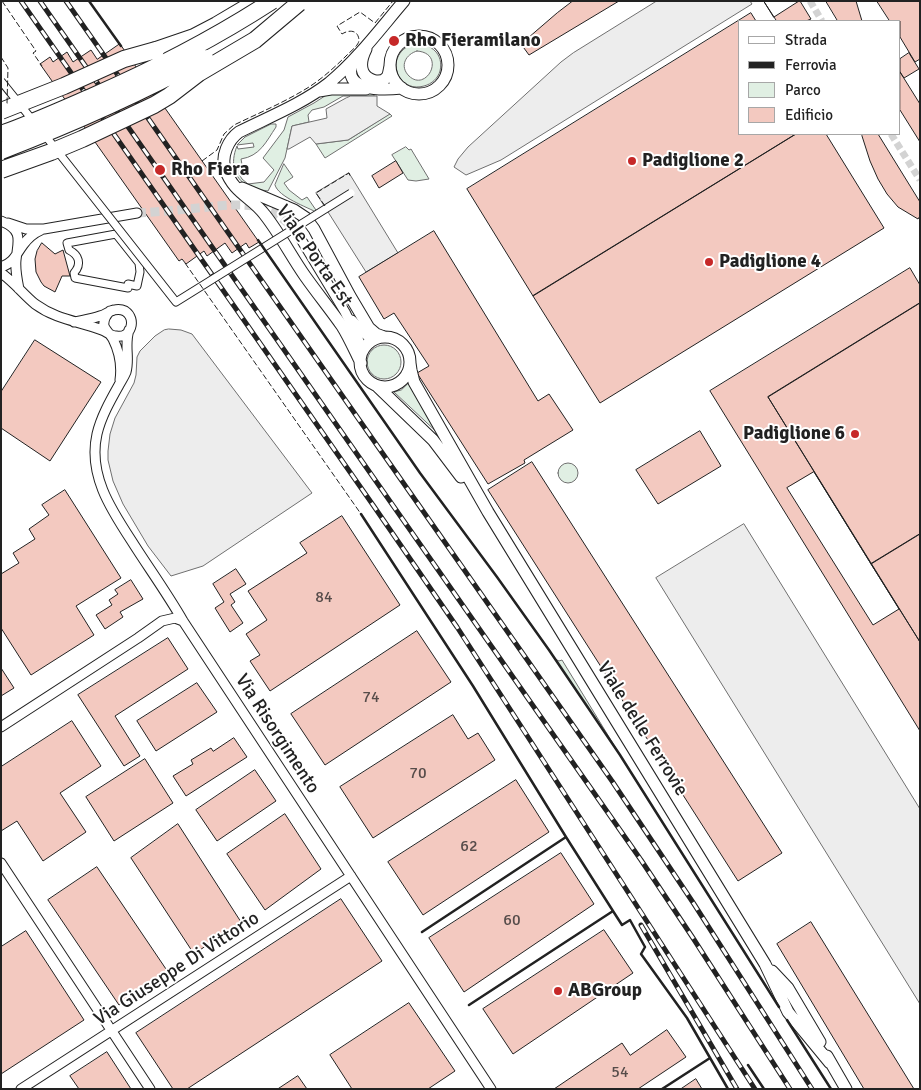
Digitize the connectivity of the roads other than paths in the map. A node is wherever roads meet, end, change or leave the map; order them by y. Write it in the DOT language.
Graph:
graph roads {
  1 [pos="258,1"];
  2 [pos="272,1"];
  3 [pos="404,1"];
  4 [pos="300,2"];
  5 [pos="366,47"];
  6 [pos="353,61"];
  7 [pos="390,64"];
  8 [pos="1,81"];
  9 [pos="370,88"];
  10 [pos="402,88"];
  11 [pos="313,94"];
  12 [pos="1,112"];
  13 [pos="1,134"];
  14 [pos="1,151"];
  15 [pos="1,170"];
  16 [pos="228,177"];
  17 [pos="351,193"];
  18 [pos="137,214"];
  19 [pos="4,222"];
  20 [pos="44,229"];
  21 [pos="299,236"];
  22 [pos="17,254"];
  23 [pos="1,267"];
  24 [pos="140,272"];
  25 [pos="1,273"];
  26 [pos="19,288"];
  27 [pos="111,311"];
  28 [pos="345,312"];
  29 [pos="74,322"];
  30 [pos="129,330"];
  31 [pos="109,334"];
  32 [pos="380,338"];
  33 [pos="361,360"];
  34 [pos="410,363"];
  35 [pos="120,382"];
  36 [pos="377,386"];
  37 [pos="488,512"];
  38 [pos="183,621"];
  39 [pos="1,728"];
  40 [pos="1,863"];
  41 [pos="351,876"];
  42 [pos="111,1031"];
  43 [pos="21,1089"];
  44 [pos="150,1089"];
  45 [pos="491,1089"];
  46 [pos="846,1089"];
  1 -- 12 [label="highway, bridge"];
  2 -- 13 [label="highway, bridge"];
  3 -- 5 [label="street"];
  4 -- 14 [label="highway, bridge"];
  4 -- 15 [label="highway, bridge"];
  5 -- 6 [label="street"];
  5 -- 7 [label="street"];
  6 -- 9 [label="street"];
  6 -- 11 [label="street"];
  7 -- 10 [label="street"];
  7 -- 10 [label="street"];
  8 -- 17 [label="street, bridge"];
  9 -- 10 [label="street"];
  9 -- 11 [label="street"];
  11 -- 16 [label="street"];
  16 -- 32 [label="street, Viale Porta Est"];
  16 -- 33 [label="street, Viale Porta Est"];
  18 -- 20 [label="street"];
  19 -- 20 [label="street"];
  19 -- 22 [label="street"];
  20 -- 22 [label="street"];
  21 -- 28 [label="street"];
  22 -- 23 [label="street"];
  22 -- 26 [label="street"];
  24 -- 24 [label="street"];
  25 -- 26 [label="street"];
  26 -- 29 [label="street"];
  27 -- 29 [label="street"];
  27 -- 30 [label="street"];
  27 -- 31 [label="street"];
  28 -- 32 [label="street"];
  28 -- 33 [label="street"];
  29 -- 31 [label="street"];
  30 -- 31 [label="street"];
  30 -- 35 [label="street, Via Risorgimento"];
  31 -- 35 [label="street"];
  32 -- 33 [label="street"];
  32 -- 34 [label="street"];
  33 -- 36 [label="street"];
  34 -- 36 [label="street"];
  34 -- 37 [label="street, Viale delle Ferrovie"];
  35 -- 38 [label="street, Via Risorgimento"];
  36 -- 37 [label="street, Viale delle Ferrovie"];
  37 -- 46 [label="street, Viale delle Ferrovie"];
  38 -- 39 [label="street"];
  38 -- 41 [label="street, Via Risorgimento"];
  40 -- 42 [label="street"];
  41 -- 42 [label="street, Via Giuseppe Di Vittorio"];
  41 -- 45 [label="street, Via Risorgimento"];
  42 -- 43 [label="street, Via Giuseppe Di Vittorio"];
  42 -- 44 [label="street"];
}
